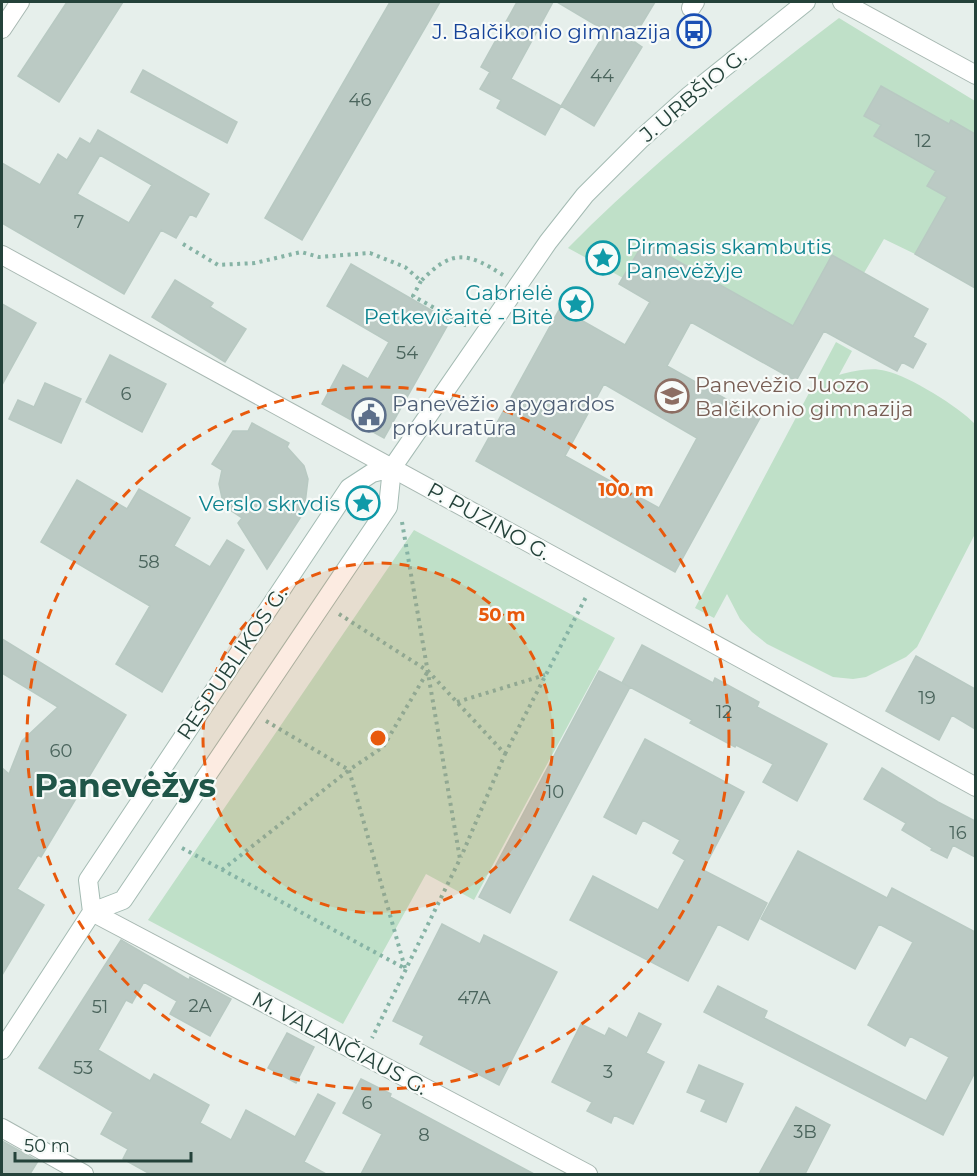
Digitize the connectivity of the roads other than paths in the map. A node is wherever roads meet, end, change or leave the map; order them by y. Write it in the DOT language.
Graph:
graph roads {
  1 [pos="20,2"];
  2 [pos="806,2"];
  3 [pos="842,2"];
  4 [pos="2,29"];
  5 [pos="975,75"];
  6 [pos="585,195"];
  7 [pos="2,255"];
  8 [pos="392,468"];
  9 [pos="975,787"];
  10 [pos="92,912"];
  11 [pos="7,1029"];
  12 [pos="2,1050"];
  13 [pos="2,1128"];
  14 [pos="84,1174"];
  15 [pos="588,1174"];
  1 -- 4 [label="street"];
  2 -- 6 [label="street, J. URBŠIO G."];
  3 -- 5 [label="street"];
  6 -- 8 [label="street, RESPUBLIKOS G."];
  7 -- 8 [label="street, P. PUZINO G."];
  8 -- 9 [label="street, P. PUZINO G."];
  8 -- 10 [label="street, RESPUBLIKOS G."];
  8 -- 10 [label="street, RESPUBLIKOS G."];
  10 -- 11 [label="street"];
  10 -- 15 [label="street, M. VALANČIAUS G."];
  11 -- 12 [label="street"];
  13 -- 14 [label="street"];
}
